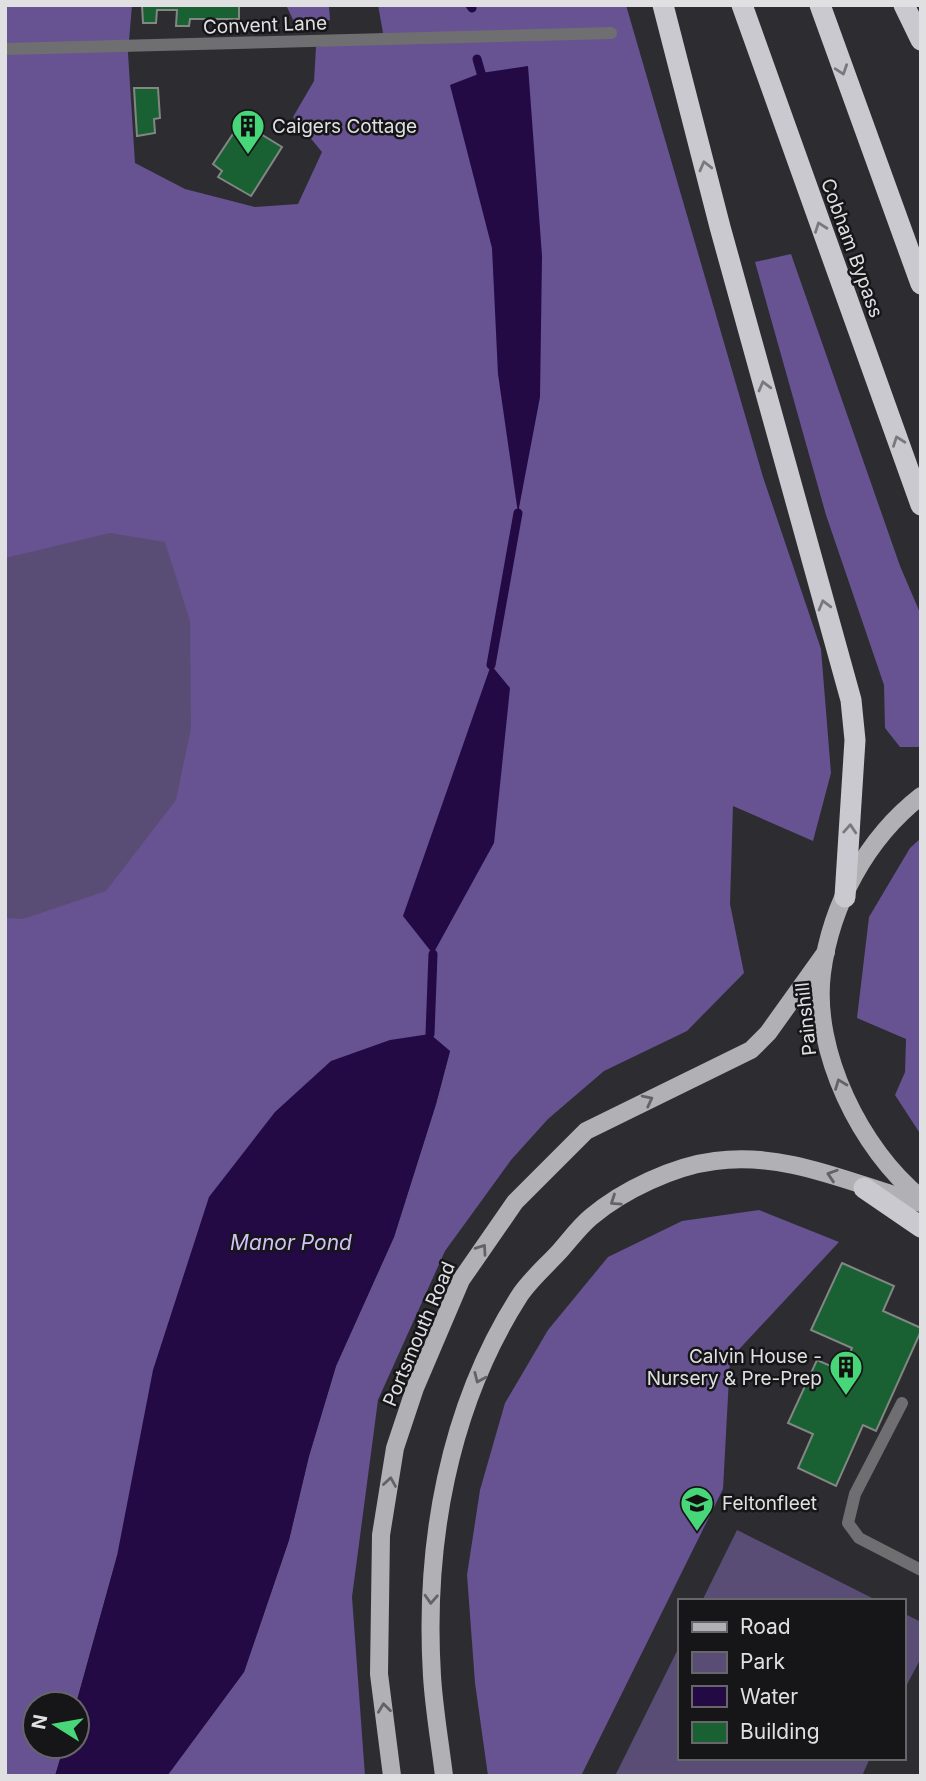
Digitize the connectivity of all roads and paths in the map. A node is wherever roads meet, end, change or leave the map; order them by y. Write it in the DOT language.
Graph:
graph roads {
  1 [pos="663,5"];
  2 [pos="742,5"];
  3 [pos="820,5"];
  4 [pos="904,5"];
  5 [pos="611,33"];
  6 [pos="921,40"];
  7 [pos="5,49"];
  8 [pos="921,284"];
  9 [pos="921,505"];
  10 [pos="921,796"];
  11 [pos="845,897"];
  12 [pos="826,952"];
  13 [pos="864,1188"];
  14 [pos="921,1200"];
  15 [pos="921,1227"];
  16 [pos="902,1403"];
  17 [pos="921,1570"];
  18 [pos="392,1776"];
  19 [pos="444,1776"];
  11 -- 1 [label="highway, one-way"];
  9 -- 2 [label="highway, Cobham Bypass, one-way"];
  3 -- 8 [label="highway, one-way"];
  4 -- 6 [label="highway"];
  5 -- 7 [label="lane, Convent Lane"];
  10 -- 11 [label="main road, Painshill"];
  11 -- 12 [label="main road, Painshill"];
  14 -- 12 [label="main road, Painshill, one-way"];
  18 -- 12 [label="main road, Portsmouth Road, one-way"];
  13 -- 14 [label="main road"];
  13 -- 15 [label="highway"];
  13 -- 19 [label="main road, one-way"];
  16 -- 17 [label="lane"];
}
